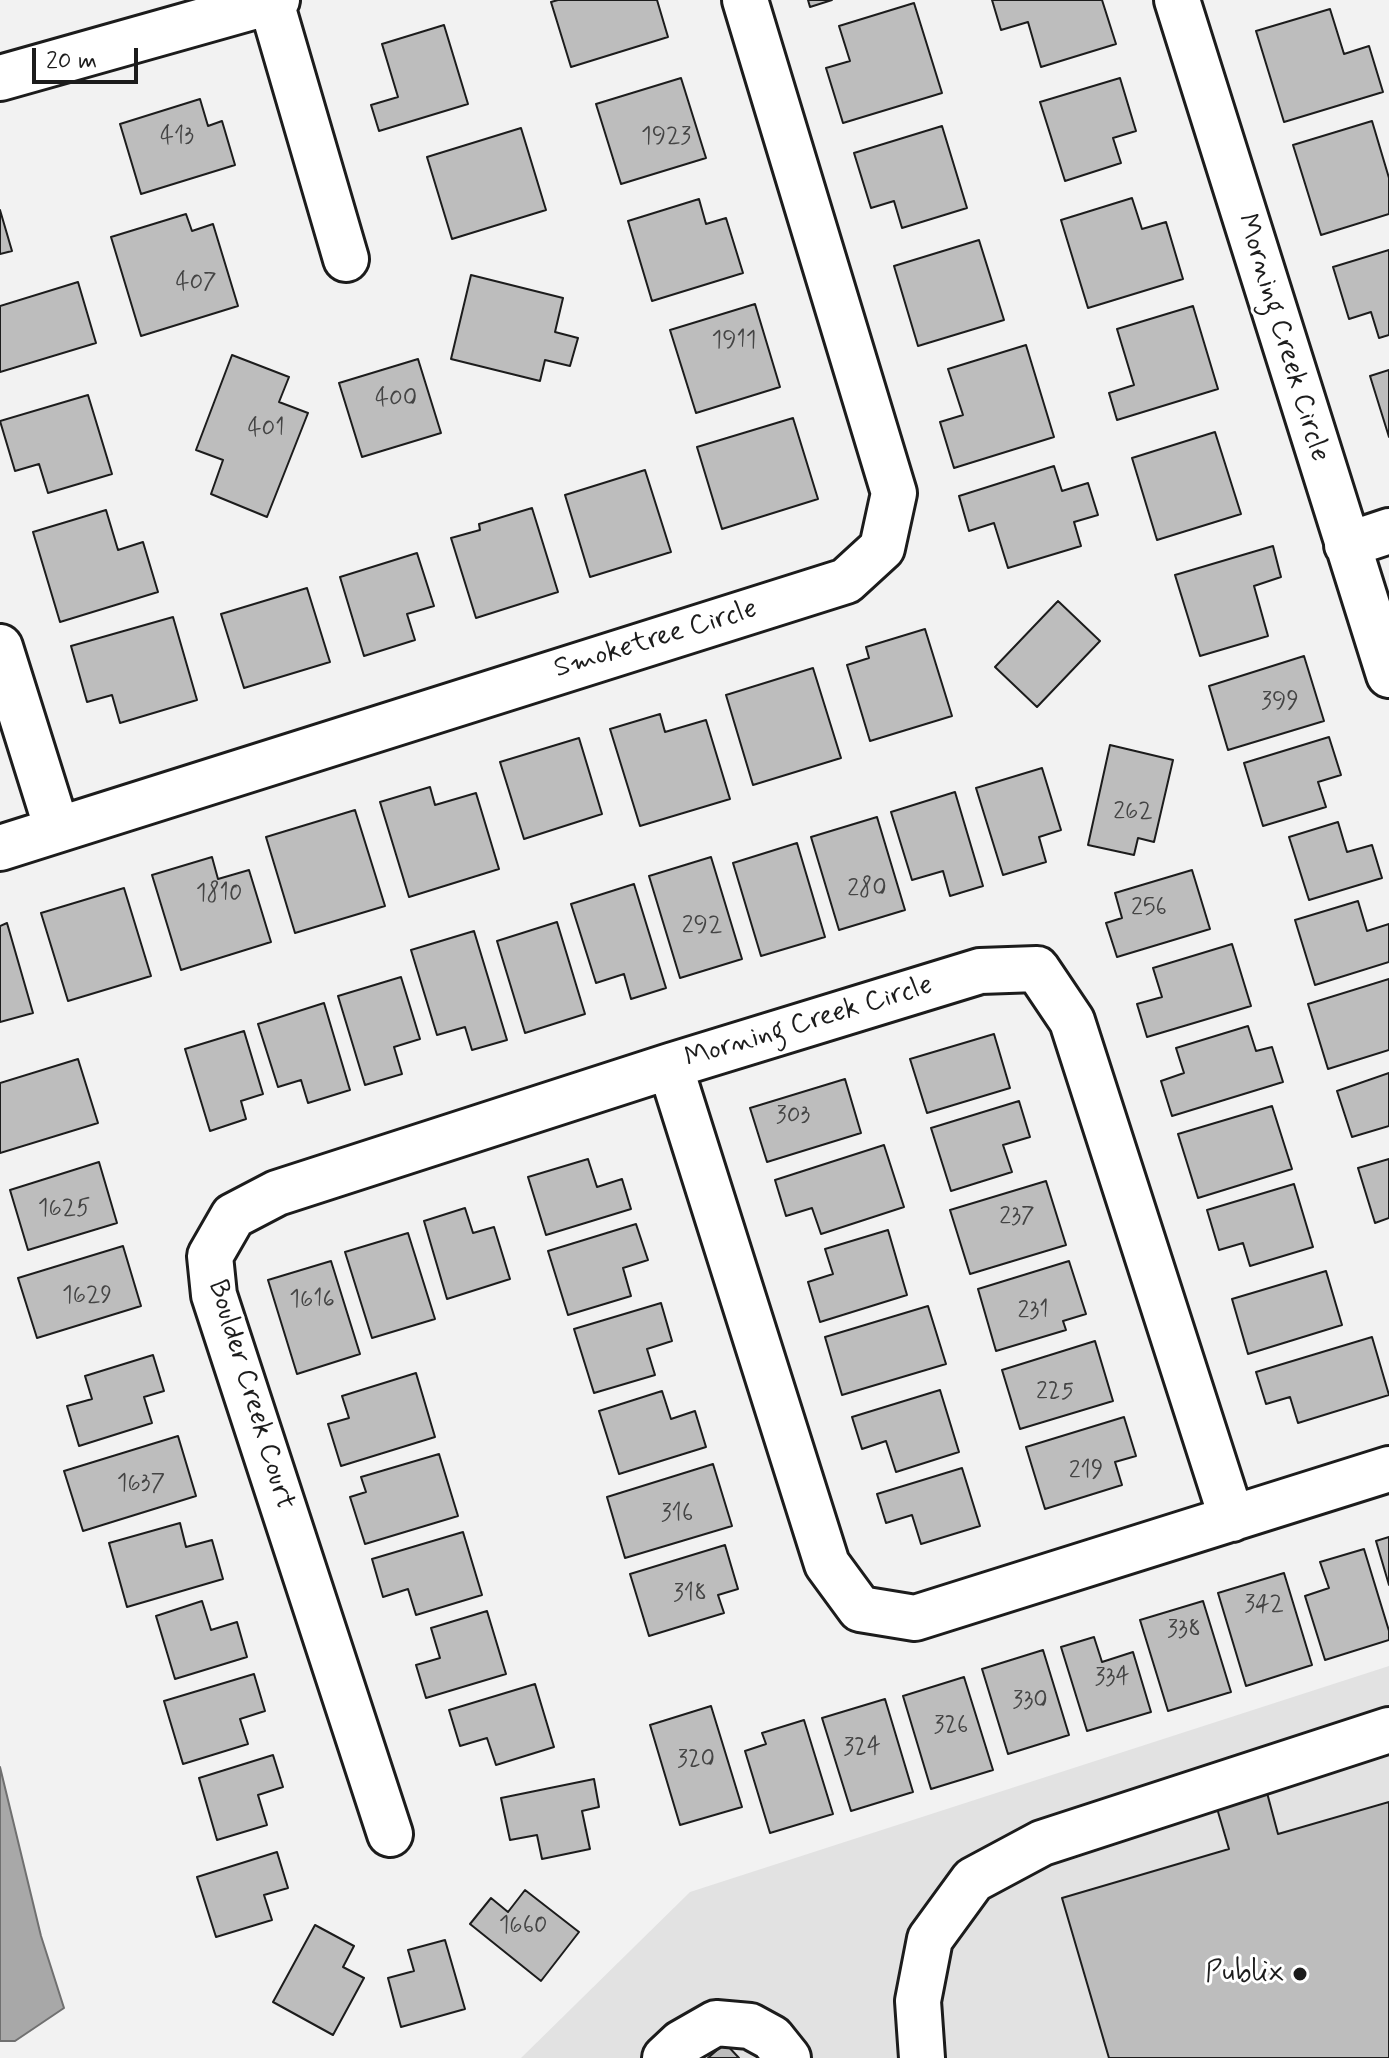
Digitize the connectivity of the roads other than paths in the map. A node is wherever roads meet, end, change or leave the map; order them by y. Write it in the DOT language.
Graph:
graph roads {
  1 [pos="745,0"];
  2 [pos="1177,0"];
  3 [pos="274,1"];
  4 [pos="0,78"];
  5 [pos="346,259"];
  6 [pos="1389,531"];
  7 [pos="1347,545"];
  8 [pos="1379,609"];
  9 [pos="0,647"];
  10 [pos="1389,675"];
  11 [pos="57,829"];
  12 [pos="0,848"];
  13 [pos="670,1066"];
  14 [pos="1389,1469"];
  15 [pos="1232,1519"];
  16 [pos="1389,1730"];
  17 [pos="390,1834"];
  18 [pos="665,2058"];
  19 [pos="788,2058"];
  20 [pos="922,2058"];
  1 -- 11 [label="street, Smoketree Circle"];
  2 -- 7 [label="street, Morning Creek Circle"];
  3 -- 4 [label="street"];
  3 -- 5 [label="street"];
  6 -- 7 [label="street"];
  7 -- 8 [label="street, Morning Creek Circle"];
  8 -- 10 [label="street, Morning Creek Circle"];
  9 -- 11 [label="street"];
  11 -- 12 [label="street, Smoketree Circle"];
  13 -- 15 [label="street, Morning Creek Circle"];
  13 -- 15 [label="street, Morning Creek Circle"];
  13 -- 17 [label="street, Boulder Creek Court"];
  14 -- 15 [label="street, Morning Creek Circle"];
  16 -- 20 [label="street"];
  18 -- 19 [label="street"];
}
